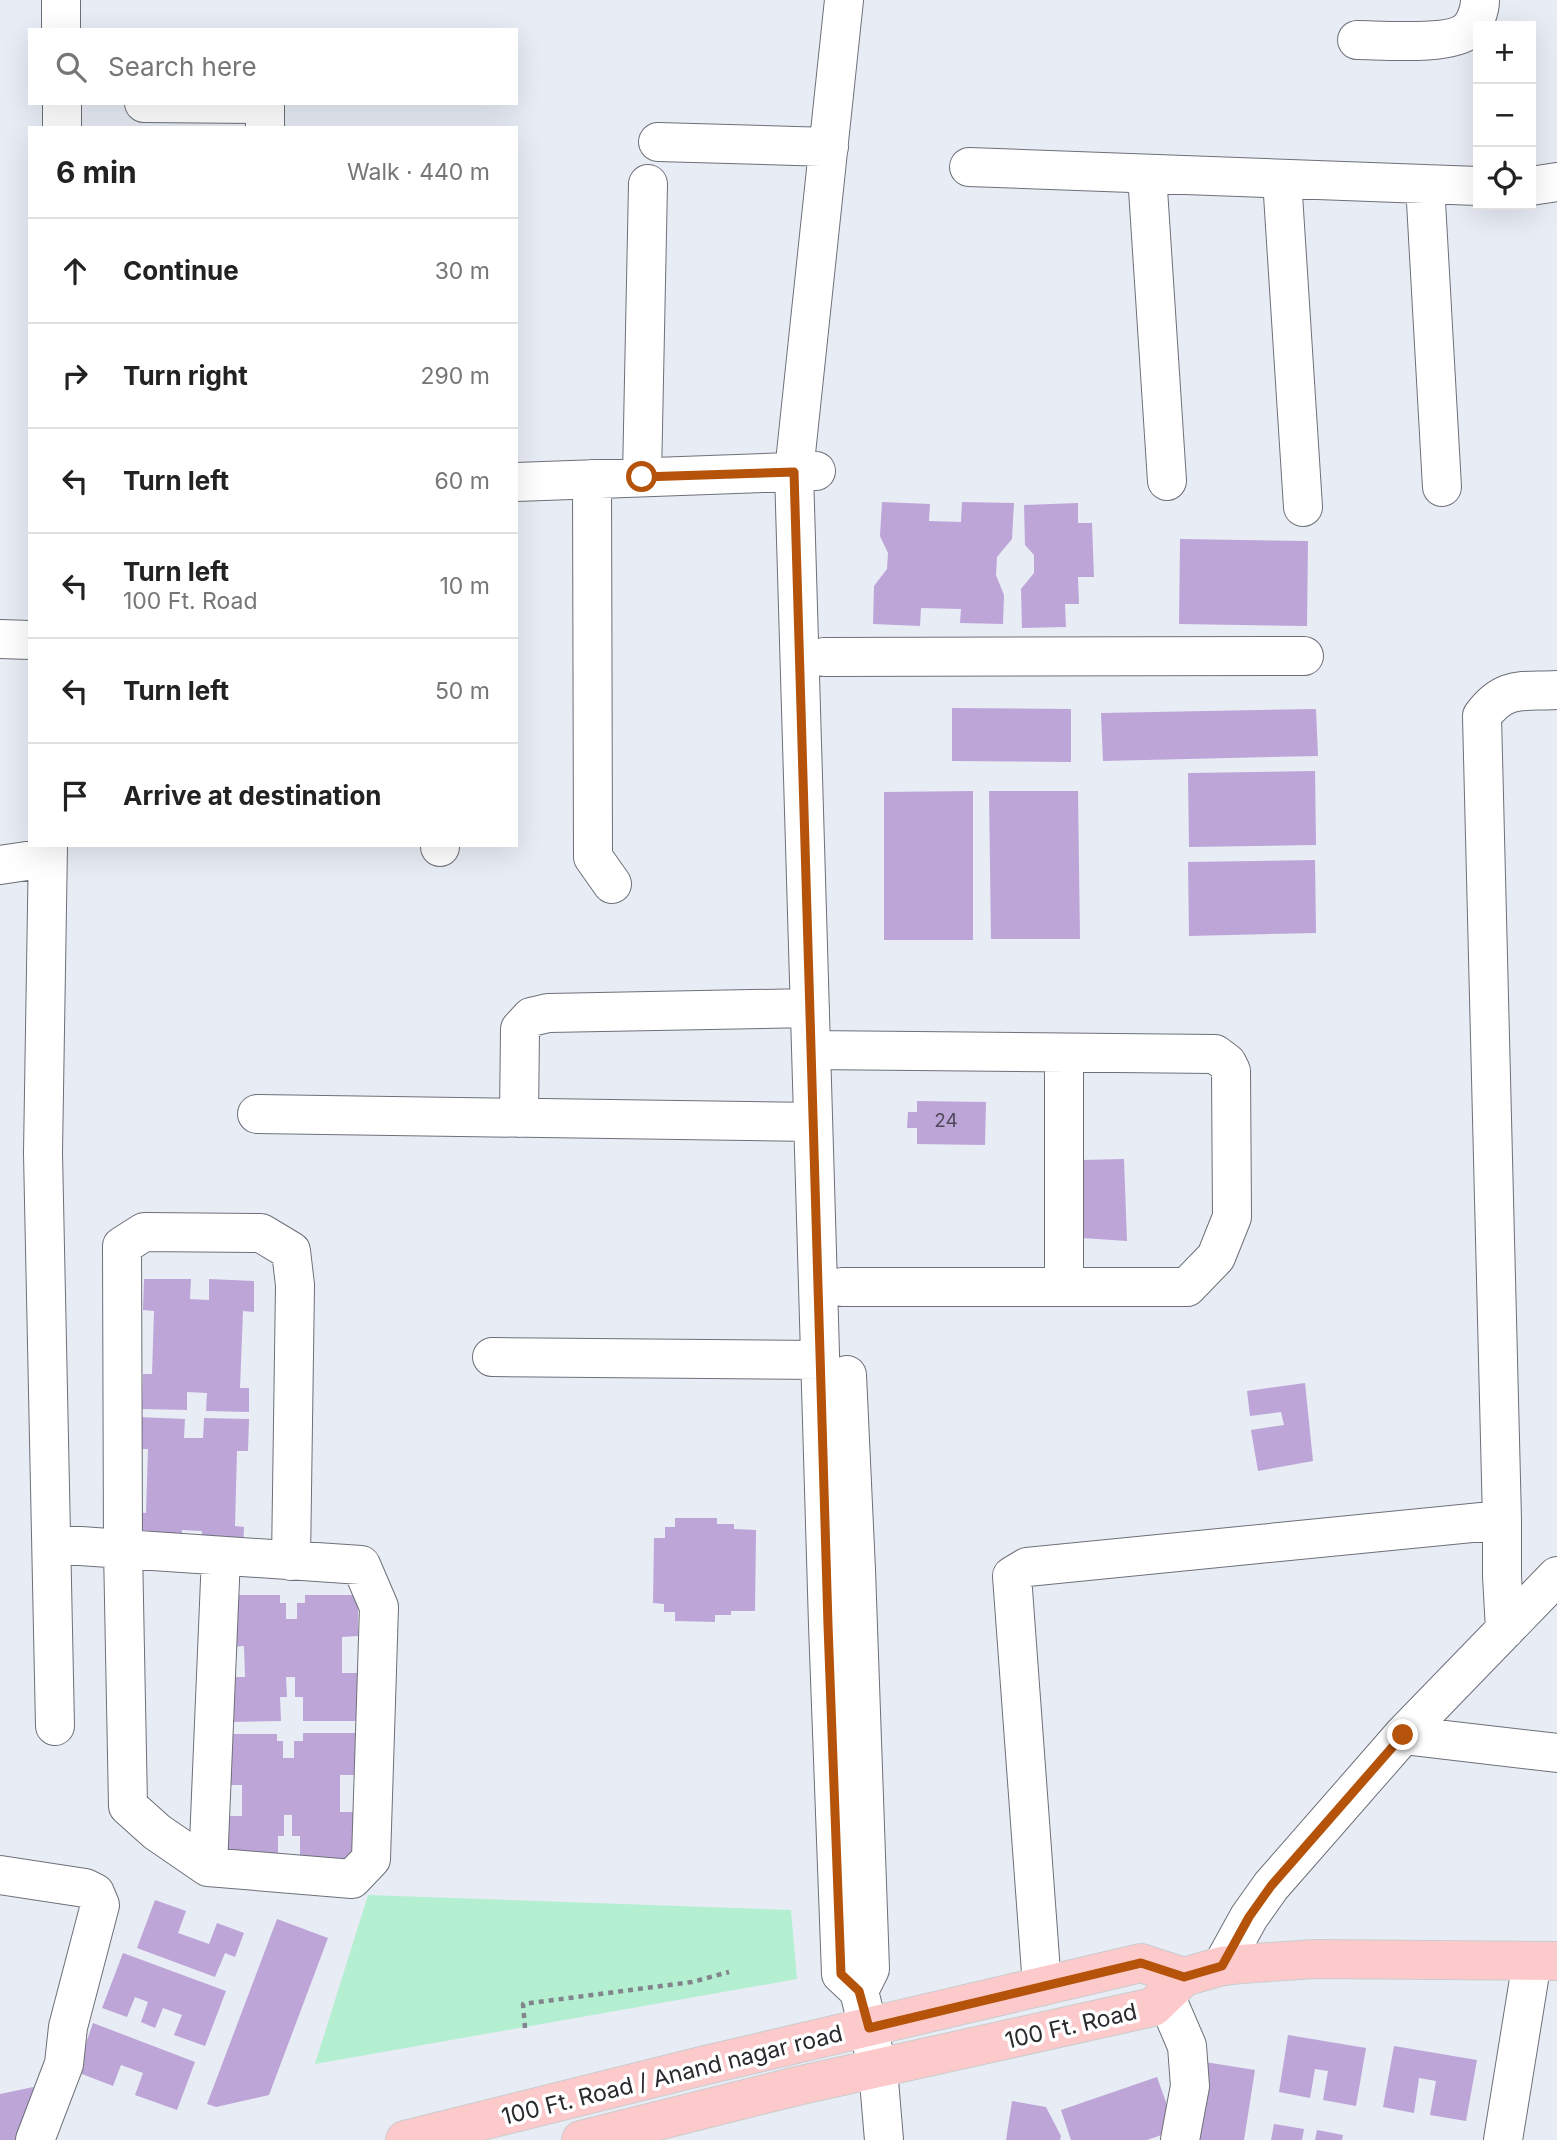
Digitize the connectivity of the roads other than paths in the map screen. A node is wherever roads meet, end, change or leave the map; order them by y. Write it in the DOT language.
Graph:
graph roads {
  1 [pos="61,0"];
  2 [pos="844,0"];
  3 [pos="866,0"];
  4 [pos="1480,0"];
  5 [pos="61,28"];
  6 [pos="1357,40"];
  7 [pos="62,105"];
  8 [pos="265,105"];
  9 [pos="62,126"];
  10 [pos="265,126"];
  11 [pos="657,142"];
  12 [pos="829,147"];
  13 [pos="969,167"];
  14 [pos="1147,174"];
  15 [pos="1282,179"];
  16 [pos="1557,183"];
  17 [pos="648,184"];
  18 [pos="1425,184"];
  19 [pos="1536,185"];
  20 [pos="1473,186"];
  21 [pos="805,472"];
  22 [pos="642,477"];
  23 [pos="592,479"];
  24 [pos="1167,481"];
  25 [pos="518,482"];
  26 [pos="1442,486"];
  27 [pos="1303,507"];
  28 [pos="0,639"];
  29 [pos="28,640"];
  30 [pos="1304,656"];
  31 [pos="824,657"];
  32 [pos="1557,690"];
  33 [pos="48,852"];
  34 [pos="0,865"];
  35 [pos="612,884"];
  36 [pos="810,1008"];
  37 [pos="824,1050"];
  38 [pos="1065,1053"];
  39 [pos="257,1114"];
  40 [pos="519,1118"];
  41 [pos="813,1122"];
  42 [pos="842,1287"];
  43 [pos="1065,1287"];
  44 [pos="492,1357"];
  45 [pos="820,1360"];
  46 [pos="1502,1520"];
  47 [pos="52,1544"];
  48 [pos="123,1549"];
  49 [pos="221,1556"];
  50 [pos="291,1561"];
  51 [pos="1549,1595"];
  52 [pos="1505,1630"];
  53 [pos="55,1726"];
  54 [pos="1403,1735"];
  55 [pos="1557,1753"];
  56 [pos="208,1867"];
  57 [pos="0,1875"];
  58 [pos="1544,1961"];
  59 [pos="1222,1966"];
  60 [pos="1042,1986"];
  61 [pos="1175,1986"];
  62 [pos="859,1991"];
  63 [pos="869,2028"];
  64 [pos="877,2069"];
  65 [pos="35,2140"];
  66 [pos="405,2140"];
  67 [pos="581,2140"];
  68 [pos="884,2140"];
  69 [pos="1180,2140"];
  70 [pos="1503,2140"];
  1 -- 5 [label="street"];
  2 -- 12 [label="street"];
  3 -- 21 [label="street"];
  4 -- 6 [label="street"];
  7 -- 9 [label="street"];
  8 -- 10 [label="street"];
  11 -- 12 [label="street"];
  12 -- 21 [label="street"];
  13 -- 14 [label="street"];
  14 -- 15 [label="street"];
  14 -- 24 [label="street"];
  15 -- 18 [label="street"];
  15 -- 27 [label="street"];
  16 -- 19 [label="street"];
  17 -- 22 [label="street"];
  18 -- 20 [label="street"];
  18 -- 26 [label="street"];
  21 -- 22 [label="street"];
  21 -- 31 [label="street"];
  21 -- 36 [label="street"];
  22 -- 23 [label="street"];
  23 -- 25 [label="street"];
  23 -- 35 [label="street"];
  28 -- 29 [label="street"];
  30 -- 31 [label="street"];
  31 -- 37 [label="street"];
  32 -- 46 [label="street"];
  33 -- 34 [label="street"];
  33 -- 47 [label="street"];
  36 -- 37 [label="street"];
  36 -- 40 [label="street"];
  37 -- 38 [label="street"];
  37 -- 41 [label="street"];
  37 -- 42 [label="street"];
  38 -- 43 [label="street"];
  38 -- 43 [label="street"];
  39 -- 40 [label="street"];
  40 -- 41 [label="street"];
  41 -- 45 [label="street"];
  42 -- 43 [label="street"];
  42 -- 62 [label="street"];
  44 -- 45 [label="street"];
  45 -- 62 [label="street"];
  46 -- 52 [label="street"];
  46 -- 60 [label="street"];
  47 -- 48 [label="street"];
  47 -- 53 [label="street"];
  48 -- 49 [label="street"];
  48 -- 50 [label="street"];
  48 -- 56 [label="street"];
  49 -- 50 [label="street"];
  49 -- 56 [label="street"];
  50 -- 56 [label="street"];
  51 -- 52 [label="street"];
  52 -- 54 [label="street"];
  54 -- 55 [label="street"];
  54 -- 59 [label="street"];
  57 -- 65 [label="street"];
  58 -- 59 [label="main road, 100 Ft. Road"];
  58 -- 70 [label="street"];
  59 -- 61 [label="main road, 100 Ft. Road"];
  60 -- 61 [label="main road, 100 Ft. Road / Anand nagar road"];
  60 -- 63 [label="main road, 100 Ft. Road / Anand nagar road"];
  61 -- 64 [label="main road, 100 Ft. Road"];
  61 -- 69 [label="street"];
  62 -- 63 [label="street"];
  63 -- 64 [label="street"];
  63 -- 66 [label="main road, 100 Ft. Road / Anand nagar road"];
  64 -- 67 [label="main road, 100 Ft. Road"];
  64 -- 68 [label="street"];
}
